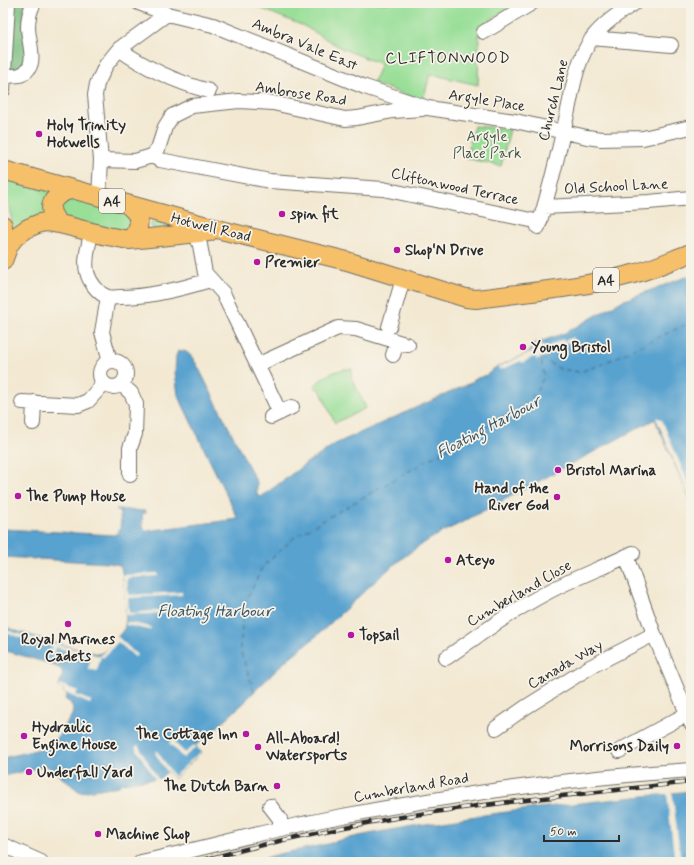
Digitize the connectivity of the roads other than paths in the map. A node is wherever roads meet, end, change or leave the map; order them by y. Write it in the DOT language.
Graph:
graph roads {
  1 [pos="8,3"];
  2 [pos="34,3"];
  3 [pos="139,3"];
  4 [pos="532,3"];
  5 [pos="636,3"];
  6 [pos="167,14"];
  7 [pos="484,32"];
  8 [pos="592,38"];
  9 [pos="671,45"];
  10 [pos="119,49"];
  11 [pos="4,60"];
  12 [pos="4,76"];
  13 [pos="3,90"];
  14 [pos="209,91"];
  15 [pos="428,108"];
  16 [pos="691,127"];
  17 [pos="563,131"];
  18 [pos="152,156"];
  19 [pos="101,160"];
  20 [pos="3,170"];
  21 [pos="70,190"];
  22 [pos="98,197"];
  23 [pos="691,198"];
  24 [pos="128,206"];
  25 [pos="544,207"];
  26 [pos="60,224"];
  27 [pos="539,224"];
  28 [pos="3,225"];
  29 [pos="221,230"];
  30 [pos="91,233"];
  31 [pos="195,233"];
  32 [pos="129,240"];
  33 [pos="691,253"];
  34 [pos="3,262"];
  35 [pos="210,280"];
  36 [pos="411,282"];
  37 [pos="108,297"];
  38 [pos="389,327"];
  39 [pos="399,347"];
  40 [pos="110,361"];
  41 [pos="257,365"];
  42 [pos="104,383"];
  43 [pos="121,384"];
  44 [pos="281,412"];
  45 [pos="34,423"];
  46 [pos="130,475"];
  47 [pos="654,634"];
  48 [pos="446,658"];
  49 [pos="688,710"];
  50 [pos="496,728"];
  51 [pos="620,751"];
  52 [pos="691,770"];
  53 [pos="270,806"];
  54 [pos="280,829"];
  55 [pos="3,845"];
  56 [pos="41,862"];
  57 [pos="141,862"];
  1 -- 11 [label="street"];
  2 -- 12 [label="street"];
  3 -- 6 [label="street, Ambra Vale East"];
  4 -- 7 [label="street"];
  5 -- 8 [label="street, Church Lane"];
  6 -- 10 [label="street"];
  6 -- 15 [label="street, Ambra Vale East"];
  8 -- 9 [label="street"];
  8 -- 17 [label="street, Church Lane"];
  10 -- 14 [label="street"];
  10 -- 19 [label="street"];
  11 -- 12 [label="street"];
  12 -- 13 [label="street"];
  15 -- 17 [label="street, Argyle Place"];
  15 -- 18 [label="street, Ambrose Road"];
  16 -- 17 [label="street, Argyle Place"];
  17 -- 25 [label="street, Church Lane"];
  18 -- 19 [label="street"];
  18 -- 27 [label="street, Cliftonwood Terrace"];
  19 -- 22 [label="street"];
  20 -- 21 [label="main road, Hotwell Road / A4"];
  21 -- 22 [label="main road, Hotwell Road / A4"];
  21 -- 26 [label="main road"];
  22 -- 24 [label="main road, Hotwell Road / A4"];
  23 -- 25 [label="street, Old School Lane"];
  24 -- 29 [label="main road, Hotwell Road / A4"];
  24 -- 32 [label="main road"];
  25 -- 27 [label="street, Church Lane"];
  26 -- 30 [label="main road, A4"];
  26 -- 34 [label="main road, A4"];
  28 -- 34 [label="main road"];
  29 -- 31 [label="main road, A4"];
  29 -- 36 [label="main road, Hotwell Road / A4"];
  30 -- 32 [label="main road, A4"];
  30 -- 37 [label="street"];
  31 -- 32 [label="main road, A4"];
  31 -- 35 [label="street"];
  33 -- 36 [label="main road, Hotwell Road / A4"];
  35 -- 37 [label="street"];
  35 -- 41 [label="street"];
  36 -- 38 [label="street"];
  37 -- 40 [label="street"];
  39 -- 41 [label="street"];
  40 -- 42 [label="street"];
  40 -- 43 [label="street"];
  41 -- 44 [label="street"];
  42 -- 43 [label="street"];
  42 -- 45 [label="street"];
  43 -- 46 [label="street"];
  47 -- 48 [label="street, Cumberland Close"];
  47 -- 49 [label="street"];
  47 -- 50 [label="street, Canada Way"];
  49 -- 51 [label="street"];
  52 -- 54 [label="street, Cumberland Road"];
  53 -- 54 [label="street"];
  54 -- 57 [label="street, Cumberland Road"];
  55 -- 56 [label="street"];
}
